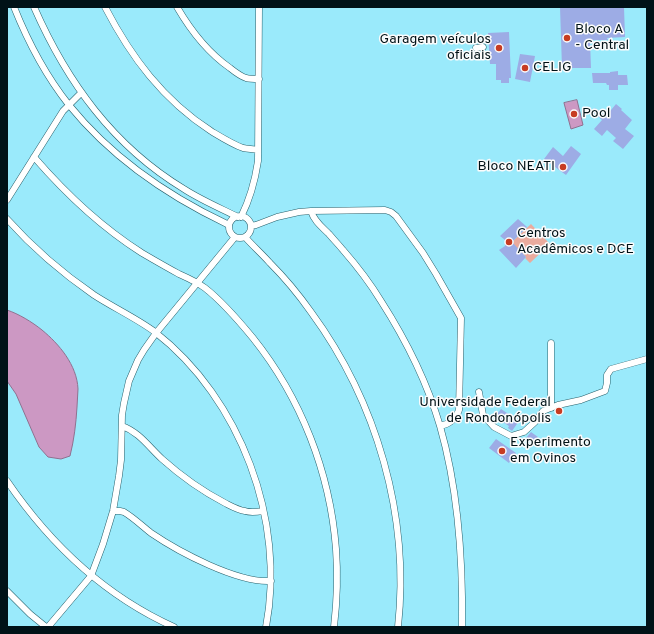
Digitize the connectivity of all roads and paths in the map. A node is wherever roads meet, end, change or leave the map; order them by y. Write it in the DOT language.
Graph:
graph roads {
  1 [pos="14,7"];
  2 [pos="34,7"];
  3 [pos="105,7"];
  4 [pos="177,7"];
  5 [pos="259,7"];
  6 [pos="483,47"];
  7 [pos="476,48"];
  8 [pos="258,79"];
  9 [pos="81,92"];
  10 [pos="69,104"];
  11 [pos="258,150"];
  12 [pos="34,157"];
  13 [pos="7,200"];
  14 [pos="311,211"];
  15 [pos="240,217"];
  16 [pos="7,220"];
  17 [pos="229,226"];
  18 [pos="250,226"];
  19 [pos="235,237"];
  20 [pos="245,237"];
  21 [pos="198,283"];
  22 [pos="156,333"];
  23 [pos="551,343"];
  24 [pos="647,359"];
  25 [pos="478,392"];
  26 [pos="551,408"];
  27 [pos="122,426"];
  28 [pos="440,426"];
  29 [pos="7,481"];
  30 [pos="113,510"];
  31 [pos="263,512"];
  32 [pos="91,576"];
  33 [pos="271,581"];
  34 [pos="7,591"];
  35 [pos="47,627"];
  36 [pos="174,627"];
  37 [pos="266,627"];
  38 [pos="334,627"];
  39 [pos="398,627"];
  40 [pos="462,627"];
  1 -- 10 [label="street"];
  2 -- 9 [label="street"];
  3 -- 11 [label="street"];
  4 -- 8 [label="street"];
  5 -- 8 [label="street"];
  6 -- 7 [label="street"];
  8 -- 11 [label="street"];
  9 -- 10 [label="street"];
  9 -- 15 [label="street"];
  10 -- 12 [label="street"];
  10 -- 17 [label="street"];
  11 -- 15 [label="street"];
  12 -- 13 [label="street"];
  12 -- 21 [label="street"];
  14 -- 18 [label="street"];
  14 -- 28 [label="street"];
  14 -- 28 [label="street"];
  15 -- 17 [label="street"];
  15 -- 18 [label="street"];
  16 -- 22 [label="street"];
  17 -- 19 [label="street"];
  18 -- 20 [label="street"];
  19 -- 20 [label="street"];
  19 -- 21 [label="street"];
  20 -- 39 [label="street"];
  21 -- 22 [label="street"];
  21 -- 38 [label="street"];
  22 -- 27 [label="street"];
  22 -- 31 [label="street"];
  23 -- 26 [label="street"];
  24 -- 26 [label="street"];
  25 -- 26 [label="street"];
  27 -- 30 [label="street"];
  27 -- 31 [label="street"];
  28 -- 40 [label="street"];
  29 -- 32 [label="street"];
  30 -- 32 [label="street"];
  30 -- 33 [label="street"];
  31 -- 33 [label="street"];
  32 -- 35 [label="street"];
  32 -- 36 [label="street"];
  33 -- 37 [label="street"];
  34 -- 35 [label="street"];
}
